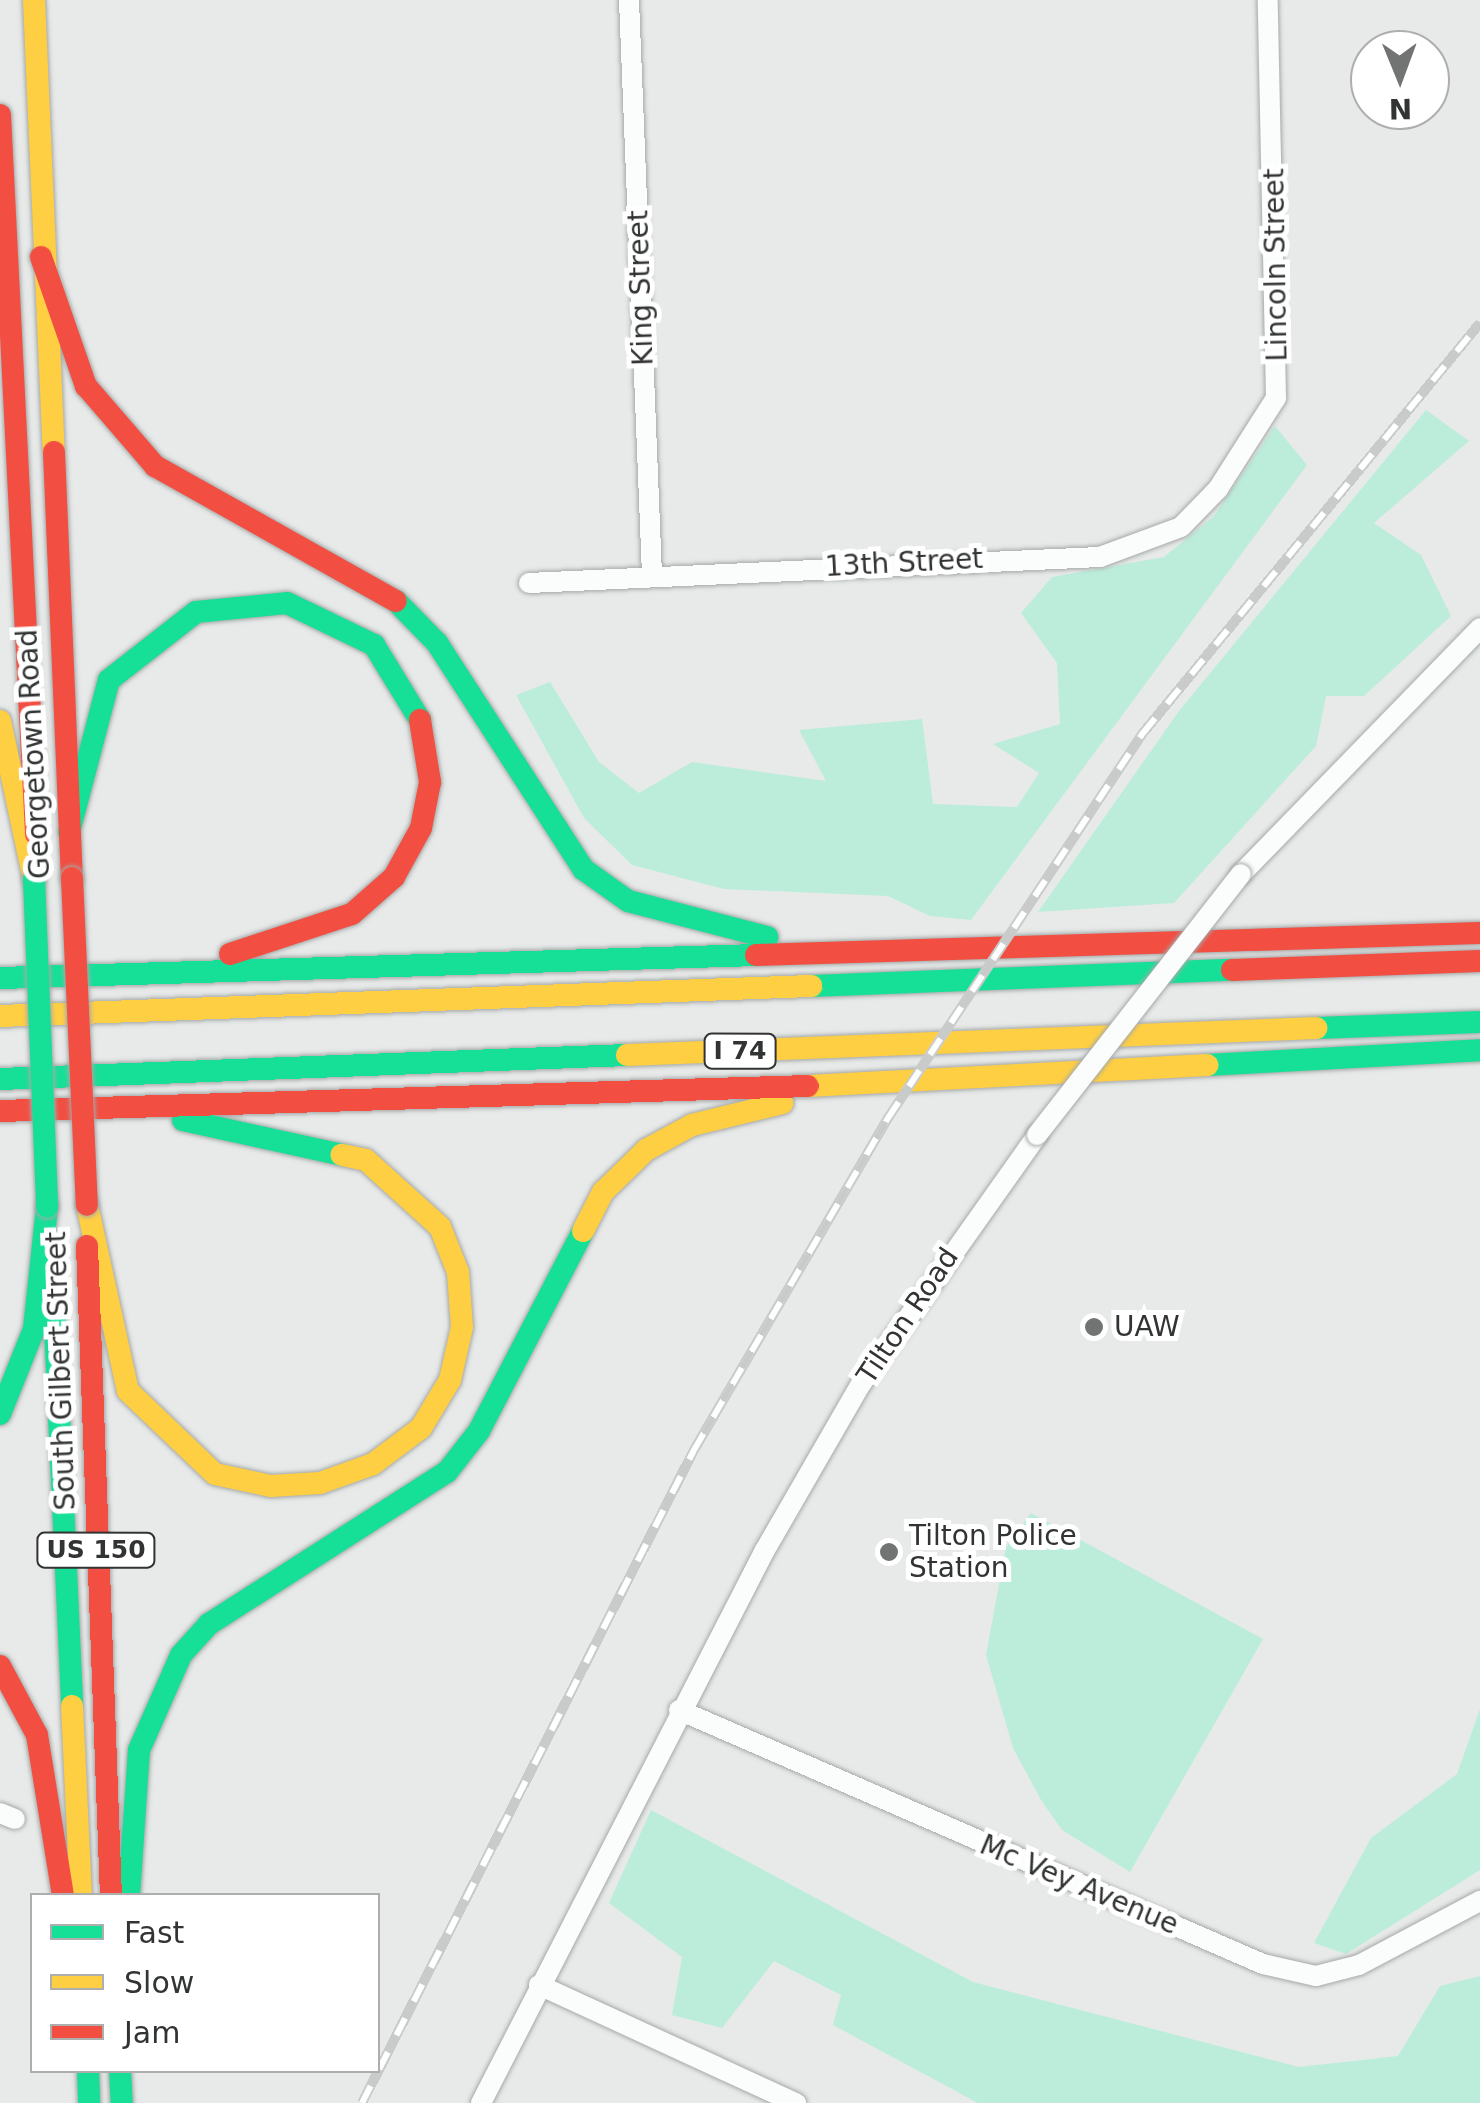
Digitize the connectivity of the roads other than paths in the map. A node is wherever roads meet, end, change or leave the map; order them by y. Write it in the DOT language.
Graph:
graph roads {
  1 [pos="628,0"];
  2 [pos="1268,0"];
  3 [pos="34,10"];
  4 [pos="0,115"];
  5 [pos="42,257"];
  6 [pos="1156,543"];
  7 [pos="652,576"];
  8 [pos="529,583"];
  9 [pos="1480,628"];
  10 [pos="0,721"];
  11 [pos="69,832"];
  12 [pos="34,879"];
  13 [pos="1480,933"];
  14 [pos="889,950"];
  15 [pos="1480,961"];
  16 [pos="148,972"];
  17 [pos="0,978"];
  18 [pos="0,1016"];
  19 [pos="1480,1022"];
  20 [pos="1480,1050"];
  21 [pos="0,1080"];
  22 [pos="855,1085"];
  23 [pos="107,1106"];
  24 [pos="4,1112"];
  25 [pos="87,1204"];
  26 [pos="47,1207"];
  27 [pos="0,1414"];
  28 [pos="0,1666"];
  29 [pos="679,1710"];
  30 [pos="63,1893"];
  31 [pos="81,1893"];
  32 [pos="111,1893"];
  33 [pos="129,1893"];
  34 [pos="1480,1901"];
  35 [pos="539,1985"];
  36 [pos="88,2073"];
  37 [pos="120,2073"];
  38 [pos="90,2103"];
  39 [pos="122,2103"];
  40 [pos="480,2103"];
  41 [pos="796,2103"];
  1 -- 7 [label="street, King Street"];
  2 -- 6 [label="street, Lincoln Street"];
  3 -- 5 [label="main road, Georgetown Road / US 150"];
  4 -- 12 [label="main road, Georgetown Road / US 150"];
  5 -- 11 [label="main road, Georgetown Road / US 150"];
  5 -- 14 [label="main road"];
  6 -- 7 [label="street, 13th Street"];
  7 -- 8 [label="street, 13th Street"];
  9 -- 29 [label="street, Tilton Road, bridge"];
  10 -- 12 [label="main road"];
  11 -- 16 [label="main road"];
  11 -- 25 [label="main road, Georgetown Road / US 150, bridge"];
  12 -- 26 [label="main road, Georgetown Road / US 150, bridge"];
  13 -- 14 [label="main road"];
  14 -- 16 [label="main road"];
  15 -- 18 [label="main road, I 74"];
  16 -- 17 [label="main road"];
  19 -- 21 [label="main road, I 74"];
  20 -- 22 [label="main road"];
  22 -- 23 [label="main road"];
  22 -- 33 [label="main road"];
  23 -- 24 [label="main road"];
  23 -- 25 [label="main road"];
  25 -- 32 [label="main road, South Gilbert Street / US 150"];
  26 -- 27 [label="main road"];
  26 -- 31 [label="main road, South Gilbert Street / US 150"];
  28 -- 30 [label="main road"];
  29 -- 34 [label="street, Mc Vey Avenue"];
  29 -- 35 [label="street, Tilton Road"];
  35 -- 40 [label="street, Tilton Road"];
  35 -- 41 [label="street"];
  36 -- 38 [label="main road"];
  37 -- 39 [label="main road"];
}
